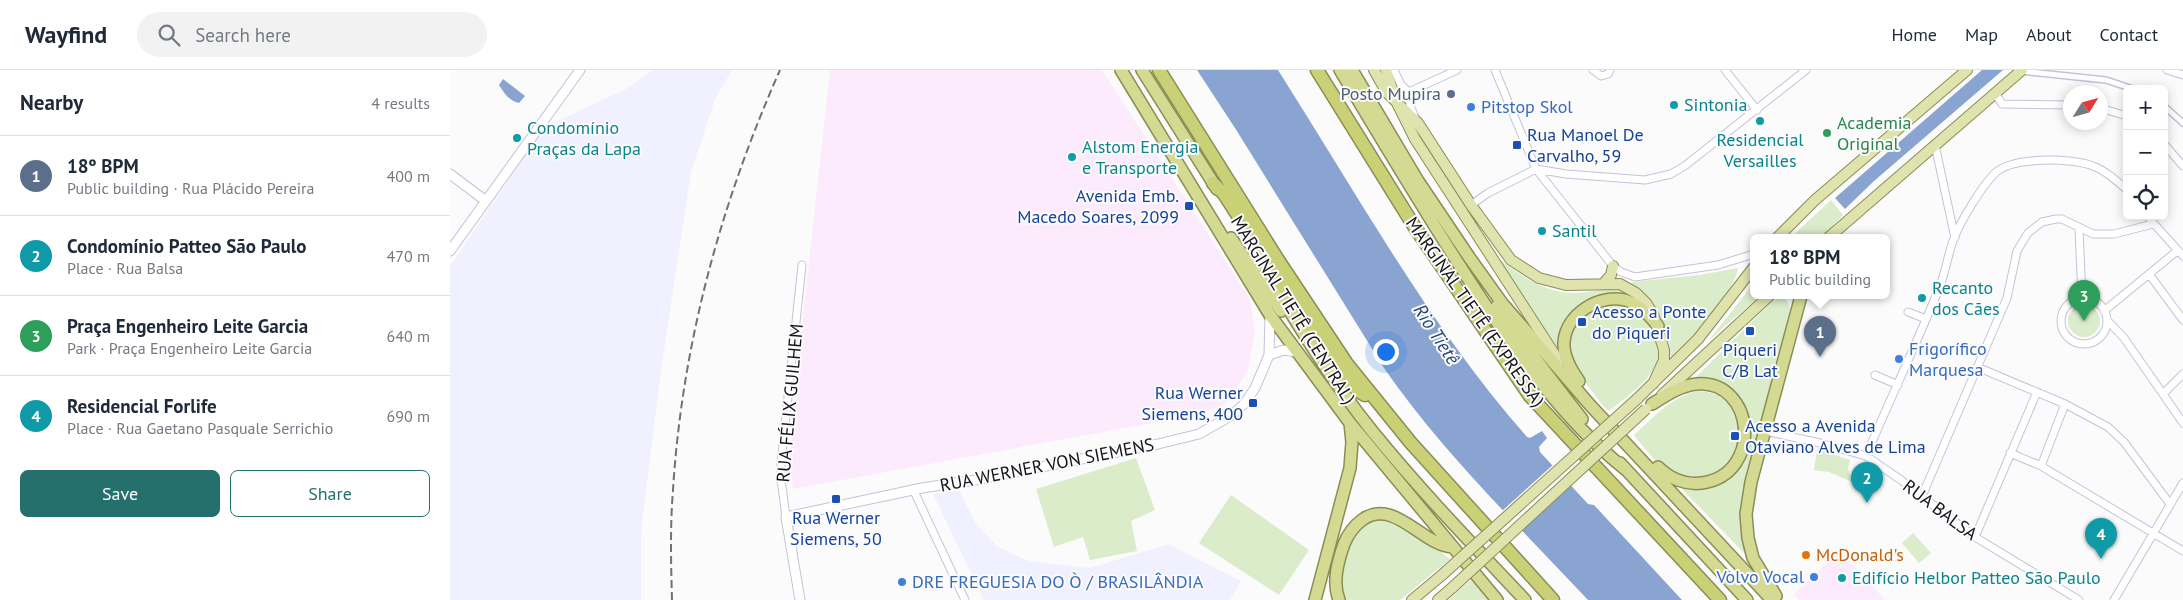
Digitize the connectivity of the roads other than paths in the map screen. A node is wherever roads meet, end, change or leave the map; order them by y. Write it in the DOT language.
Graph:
graph roads {
  1 [pos="580,70"];
  2 [pos="1120,70"];
  3 [pos="1142,70"];
  4 [pos="1159,70"];
  5 [pos="1317,70"];
  6 [pos="1340,70"];
  7 [pos="1352,70"];
  8 [pos="1374,70"];
  9 [pos="1386,70"];
  10 [pos="1394,70"];
  11 [pos="1457,70"];
  12 [pos="1495,70"];
  13 [pos="1610,70"];
  14 [pos="1725,70"];
  15 [pos="1806,70"];
  16 [pos="1967,70"];
  17 [pos="2168,70"];
  18 [pos="1594,71"];
  19 [pos="2021,71"];
  20 [pos="2183,75"];
  21 [pos="2123,86"];
  22 [pos="1409,92"];
  23 [pos="1995,93"];
  24 [pos="1396,101"];
  25 [pos="2063,106"];
  26 [pos="1757,110"];
  27 [pos="2108,110"];
  28 [pos="2168,110"];
  29 [pos="2123,115"];
  30 [pos="1418,123"];
  31 [pos="2183,123"];
  32 [pos="1935,145"];
  33 [pos="2168,149"];
  34 [pos="2183,166"];
  35 [pos="1536,169"];
  36 [pos="450,174"];
  37 [pos="1213,183"];
  38 [pos="2123,186"];
  39 [pos="1464,195"];
  40 [pos="486,201"];
  41 [pos="1454,202"];
  42 [pos="1202,204"];
  43 [pos="1471,205"];
  44 [pos="2150,220"];
  45 [pos="2153,224"];
  46 [pos="2080,229"];
  47 [pos="1780,234"];
  48 [pos="1833,234"];
  49 [pos="1955,238"];
  50 [pos="450,251"];
  51 [pos="2180,253"];
  52 [pos="1750,255"];
  53 [pos="1469,257"];
  54 [pos="802,265"];
  55 [pos="1613,266"];
  56 [pos="1750,272"];
  57 [pos="2149,274"];
  58 [pos="1604,283"];
  59 [pos="1766,299"];
  60 [pos="1800,299"];
  61 [pos="2082,299"];
  62 [pos="2104,311"];
  63 [pos="1908,312"];
  64 [pos="1270,315"];
  65 [pos="1926,319"];
  66 [pos="2107,320"];
  67 [pos="2183,320"];
  68 [pos="1658,326"];
  69 [pos="1296,352"];
  70 [pos="1269,355"];
  71 [pos="1558,365"];
  72 [pos="1977,367"];
  73 [pos="1329,373"];
  74 [pos="2183,374"];
  75 [pos="1875,375"];
  76 [pos="1653,384"];
  77 [pos="1898,385"];
  78 [pos="2037,392"];
  79 [pos="2163,394"];
  80 [pos="1376,400"];
  81 [pos="2065,404"];
  82 [pos="1590,405"];
  83 [pos="1649,407"];
  84 [pos="2183,422"];
  85 [pos="1350,423"];
  86 [pos="1765,431"];
  87 [pos="2010,453"];
  88 [pos="1866,456"];
  89 [pos="1642,460"];
  90 [pos="2041,466"];
  91 [pos="1625,469"];
  92 [pos="2183,483"];
  93 [pos="913,489"];
  94 [pos="1922,496"];
  95 [pos="2170,504"];
  96 [pos="786,517"];
  97 [pos="2153,534"];
  98 [pos="1975,537"];
  99 [pos="1452,547"];
  100 [pos="2183,551"];
  101 [pos="800,600"];
  102 [pos="965,600"];
  103 [pos="1314,600"];
  104 [pos="1338,600"];
  105 [pos="1412,600"];
  106 [pos="1438,600"];
  107 [pos="1497,600"];
  108 [pos="1525,600"];
  109 [pos="1553,600"];
  110 [pos="1720,600"];
  111 [pos="1747,600"];
  112 [pos="1772,600"];
  113 [pos="1779,600"];
  114 [pos="2079,600"];
  115 [pos="2114,600"];
  1 -- 40 [label="street"];
  2 -- 42 [label="highway"];
  3 -- 37 [label="highway, MARGINAL TIETÊ (CENTRAL)"];
  4 -- 80 [label="highway"];
  5 -- 110 [label="highway, MARGINAL TIETÊ (EXPRESSA)"];
  6 -- 91 [label="highway"];
  7 -- 53 [label="highway"];
  8 -- 24 [label="main road"];
  9 -- 24 [label="main road"];
  10 -- 22 [label="street"];
  11 -- 22 [label="street"];
  12 -- 35 [label="street"];
  13 -- 18 [label="street"];
  14 -- 26 [label="street"];
  15 -- 26 [label="street"];
  16 -- 47 [label="main road"];
  17 -- 20 [label="street"];
  19 -- 21 [label="street"];
  19 -- 23 [label="main road"];
  22 -- 30 [label="street"];
  23 -- 25 [label="street"];
  23 -- 32 [label="main road"];
  24 -- 30 [label="main road"];
  24 -- 41 [label="main road"];
  26 -- 35 [label="street"];
  27 -- 29 [label="street"];
  28 -- 31 [label="street"];
  30 -- 39 [label="main road"];
  32 -- 48 [label="main road"];
  32 -- 49 [label="street"];
  33 -- 34 [label="street"];
  35 -- 43 [label="street"];
  35 -- 55 [label="street"];
  36 -- 40 [label="street"];
  37 -- 73 [label="highway, MARGINAL TIETÊ (CENTRAL)"];
  37 -- 80 [label="highway"];
  38 -- 49 [label="street"];
  39 -- 41 [label="main road"];
  39 -- 43 [label="main road"];
  40 -- 50 [label="street"];
  41 -- 71 [label="main road"];
  42 -- 64 [label="highway"];
  42 -- 73 [label="highway"];
  43 -- 58 [label="main road"];
  44 -- 45 [label="street"];
  45 -- 46 [label="street"];
  45 -- 51 [label="street"];
  46 -- 61 [label="street"];
  46 -- 72 [label="street"];
  49 -- 65 [label="street"];
  51 -- 57 [label="street"];
  52 -- 55 [label="street"];
  53 -- 71 [label="highway"];
  53 -- 91 [label="highway"];
  54 -- 96 [label="street, RUA FÉLIX GUILHEM"];
  55 -- 58 [label="main road"];
  56 -- 76 [label="main road"];
  57 -- 62 [label="street"];
  57 -- 67 [label="street"];
  58 -- 68 [label="main road"];
  59 -- 83 [label="main road"];
  60 -- 86 [label="highway"];
  61 -- 62 [label="street"];
  61 -- 66 [label="street"];
  62 -- 66 [label="street"];
  63 -- 65 [label="street"];
  64 -- 69 [label="highway"];
  64 -- 70 [label="street"];
  65 -- 77 [label="street"];
  66 -- 79 [label="street"];
  68 -- 76 [label="main road"];
  68 -- 82 [label="highway"];
  69 -- 70 [label="street"];
  69 -- 85 [label="highway"];
  70 -- 93 [label="street, RUA WERNER VON SIEMENS"];
  71 -- 82 [label="highway"];
  72 -- 78 [label="street"];
  72 -- 94 [label="street"];
  73 -- 108 [label="highway, MARGINAL TIETÊ (CENTRAL)"];
  74 -- 79 [label="street"];
  75 -- 77 [label="street"];
  76 -- 105 [label="main road, bridge"];
  77 -- 88 [label="street"];
  78 -- 81 [label="street"];
  78 -- 87 [label="street"];
  79 -- 84 [label="street"];
  80 -- 109 [label="highway"];
  81 -- 90 [label="street"];
  81 -- 95 [label="street"];
  82 -- 89 [label="highway"];
  83 -- 89 [label="highway"];
  83 -- 106 [label="main road, bridge"];
  85 -- 99 [label="highway"];
  85 -- 103 [label="highway"];
  86 -- 88 [label="street, RUA BALSA"];
  86 -- 113 [label="highway"];
  87 -- 90 [label="street"];
  87 -- 98 [label="street"];
  88 -- 94 [label="street, RUA BALSA"];
  89 -- 112 [label="highway"];
  90 -- 97 [label="street"];
  91 -- 111 [label="highway"];
  92 -- 95 [label="street"];
  93 -- 96 [label="street, RUA WERNER VON SIEMENS"];
  93 -- 102 [label="street"];
  94 -- 98 [label="street, RUA BALSA"];
  95 -- 97 [label="street"];
  96 -- 101 [label="street, RUA FÉLIX GUILHEM"];
  97 -- 100 [label="street"];
  97 -- 115 [label="street"];
  98 -- 114 [label="street, RUA BALSA"];
  99 -- 104 [label="highway"];
  99 -- 107 [label="highway"];
}
